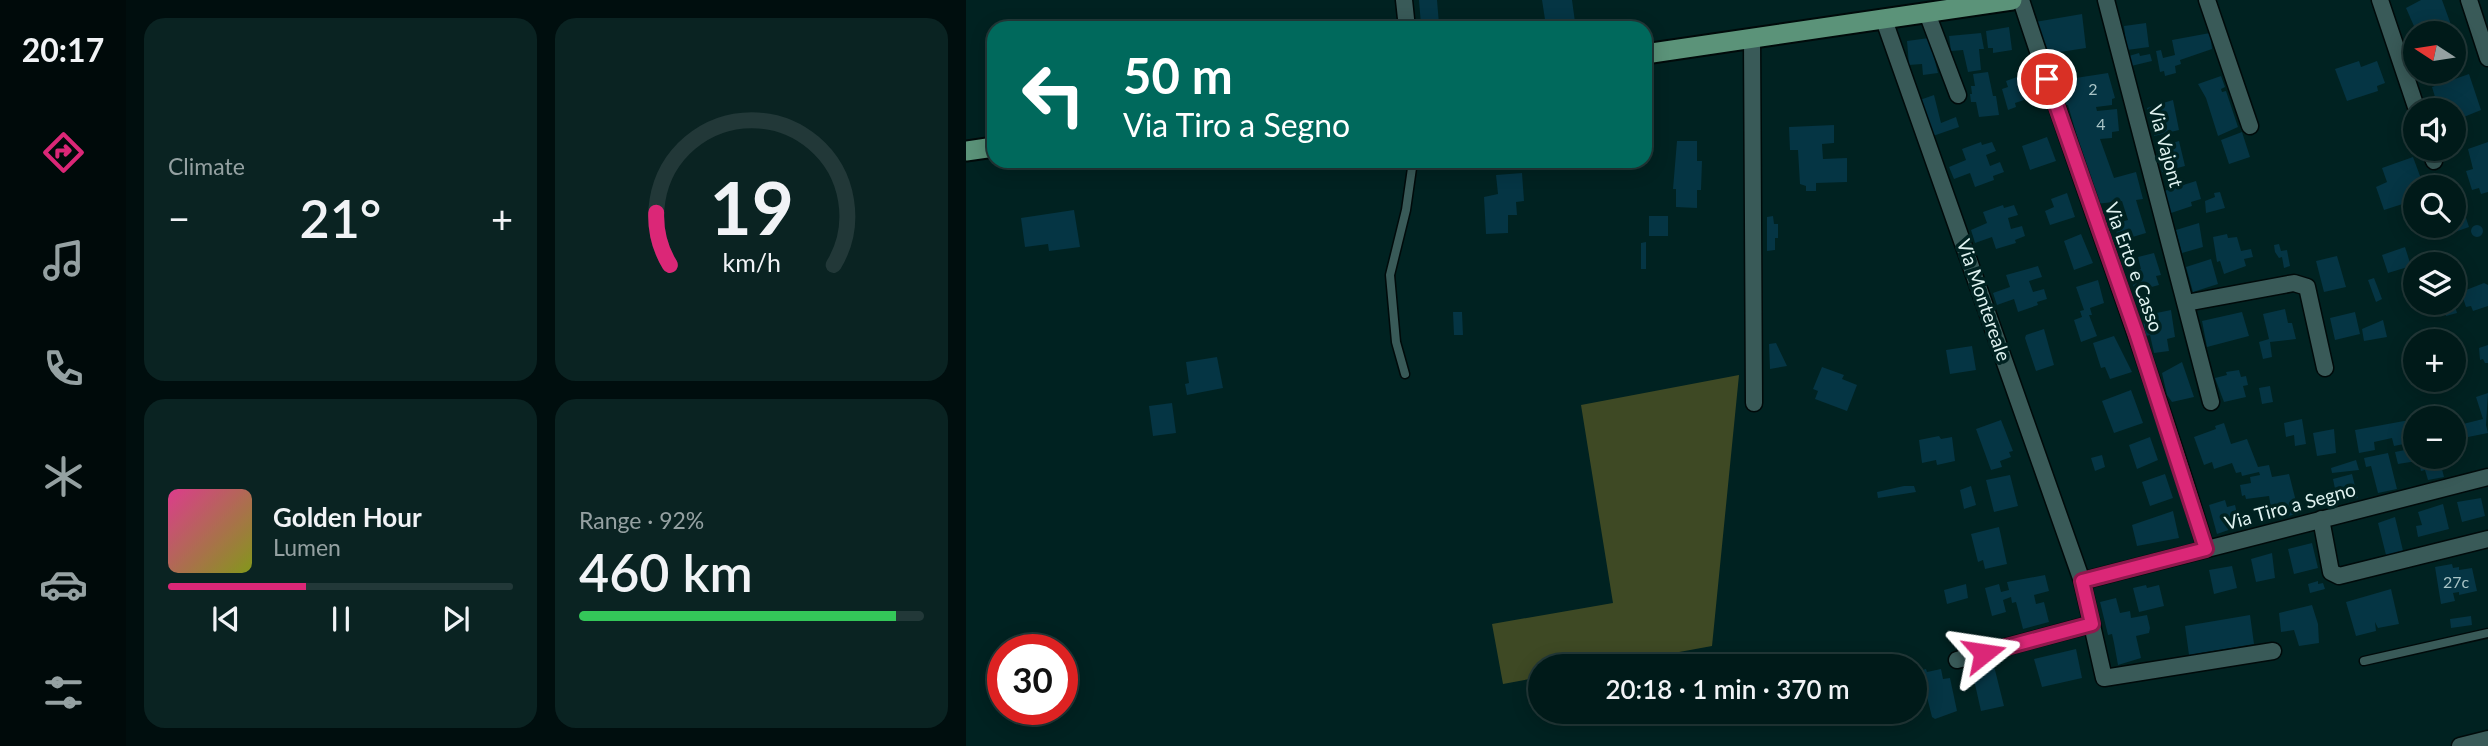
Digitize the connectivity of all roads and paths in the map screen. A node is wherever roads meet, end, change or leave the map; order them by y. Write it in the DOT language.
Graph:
graph roads {
  1 [pos="1404,0"];
  2 [pos="2012,0"];
  3 [pos="2021,0"];
  4 [pos="2106,0"];
  5 [pos="2207,0"];
  6 [pos="2380,0"];
  7 [pos="2469,0"];
  8 [pos="1927,13"];
  9 [pos="1884,20"];
  10 [pos="1406,21"];
  11 [pos="1752,38"];
  12 [pos="1652,53"];
  13 [pos="2488,58"];
  14 [pos="1958,95"];
  15 [pos="2413,98"];
  16 [pos="2250,126"];
  17 [pos="987,148"];
  18 [pos="966,151"];
  19 [pos="1412,168"];
  20 [pos="2186,303"];
  21 [pos="2325,368"];
  22 [pos="1405,374"];
  23 [pos="2211,402"];
  24 [pos="1754,403"];
  25 [pos="2488,477"];
  26 [pos="2320,519"];
  27 [pos="2488,539"];
  28 [pos="2206,549"];
  29 [pos="2082,581"];
  30 [pos="2092,624"];
  31 [pos="2488,633"];
  32 [pos="2273,651"];
  33 [pos="1956,660"];
  34 [pos="2364,661"];
  35 [pos="2488,739"];
  36 [pos="2460,746"];
  1 -- 10 [label="street"];
  2 -- 8 [label="main road"];
  3 -- 28 [label="street, Via Erto e Casso"];
  4 -- 20 [label="street, Via Vajont"];
  5 -- 16 [label="street"];
  6 -- 15 [label="street"];
  7 -- 13 [label="street"];
  8 -- 9 [label="main road"];
  8 -- 14 [label="street"];
  9 -- 11 [label="main road"];
  9 -- 29 [label="street, Via Montereale"];
  11 -- 12 [label="main road"];
  11 -- 24 [label="street"];
  17 -- 18 [label="main road"];
  19 -- 22 [label="lane"];
  20 -- 21 [label="street"];
  20 -- 23 [label="street, Via Vajont"];
  25 -- 26 [label="street, Via Tiro a Segno"];
  26 -- 27 [label="street"];
  26 -- 28 [label="street, Via Tiro a Segno"];
  28 -- 29 [label="street, Via Tiro a Segno"];
  29 -- 30 [label="street"];
  30 -- 32 [label="street"];
  30 -- 33 [label="street"];
  31 -- 34 [label="lane"];
  35 -- 36 [label="street"];
}
